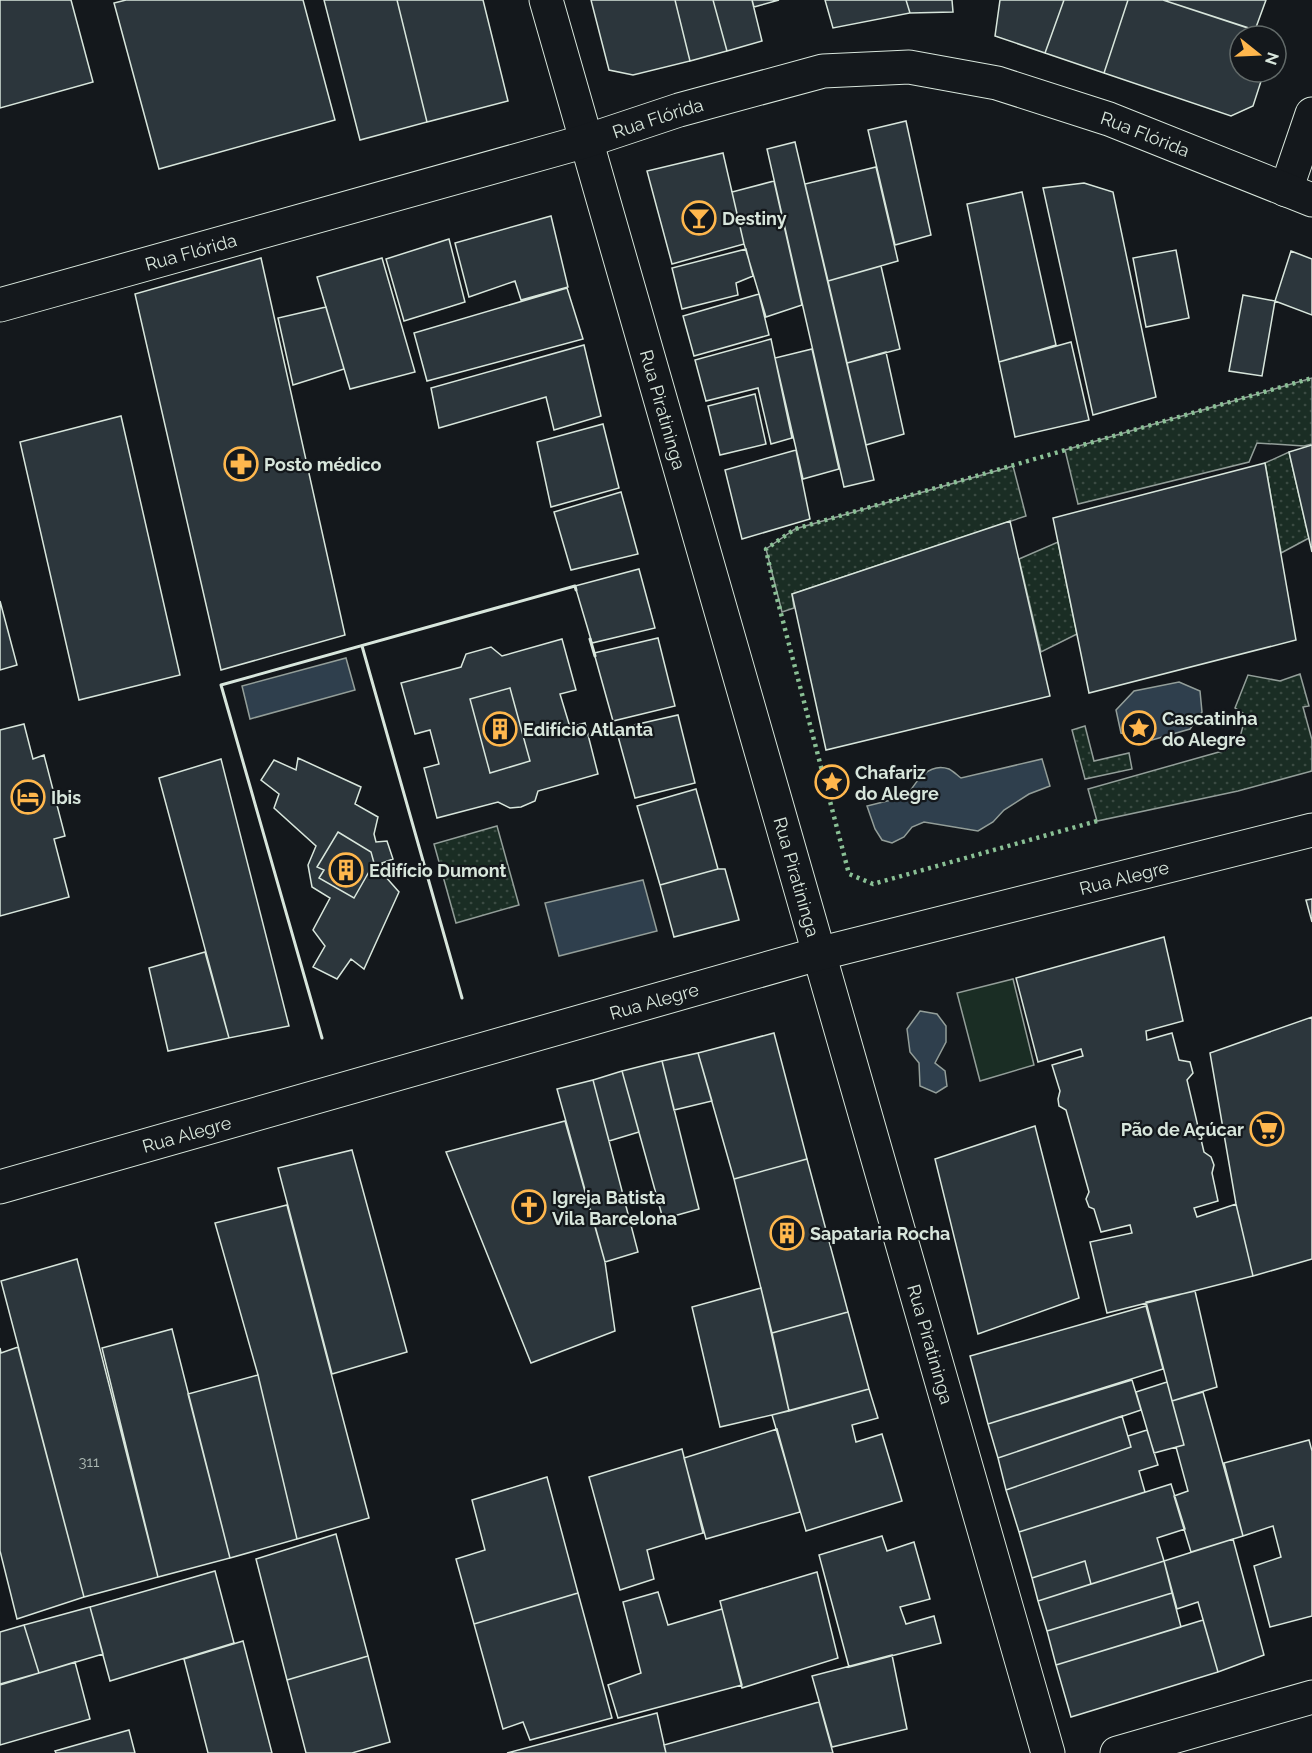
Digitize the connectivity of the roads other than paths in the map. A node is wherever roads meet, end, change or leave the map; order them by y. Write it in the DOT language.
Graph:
graph roads {
  1 [pos="546,0"];
  2 [pos="1312,114"];
  3 [pos="586,141"];
  4 [pos="1299,195"];
  5 [pos="0,305"];
  6 [pos="1312,830"];
  7 [pos="818,954"];
  8 [pos="0,1187"];
  9 [pos="1312,1697"];
  10 [pos="1048,1753"];
  11 [pos="1117,1753"];
  1 -- 3 [label="street, Rua Piratininga"];
  2 -- 4 [label="street"];
  3 -- 4 [label="street, Rua Flórida"];
  3 -- 5 [label="street, Rua Flórida"];
  3 -- 7 [label="street, Rua Piratininga"];
  6 -- 7 [label="street, Rua Alegre"];
  7 -- 8 [label="street, Rua Alegre"];
  7 -- 10 [label="street, Rua Piratininga"];
  9 -- 11 [label="street"];
}
